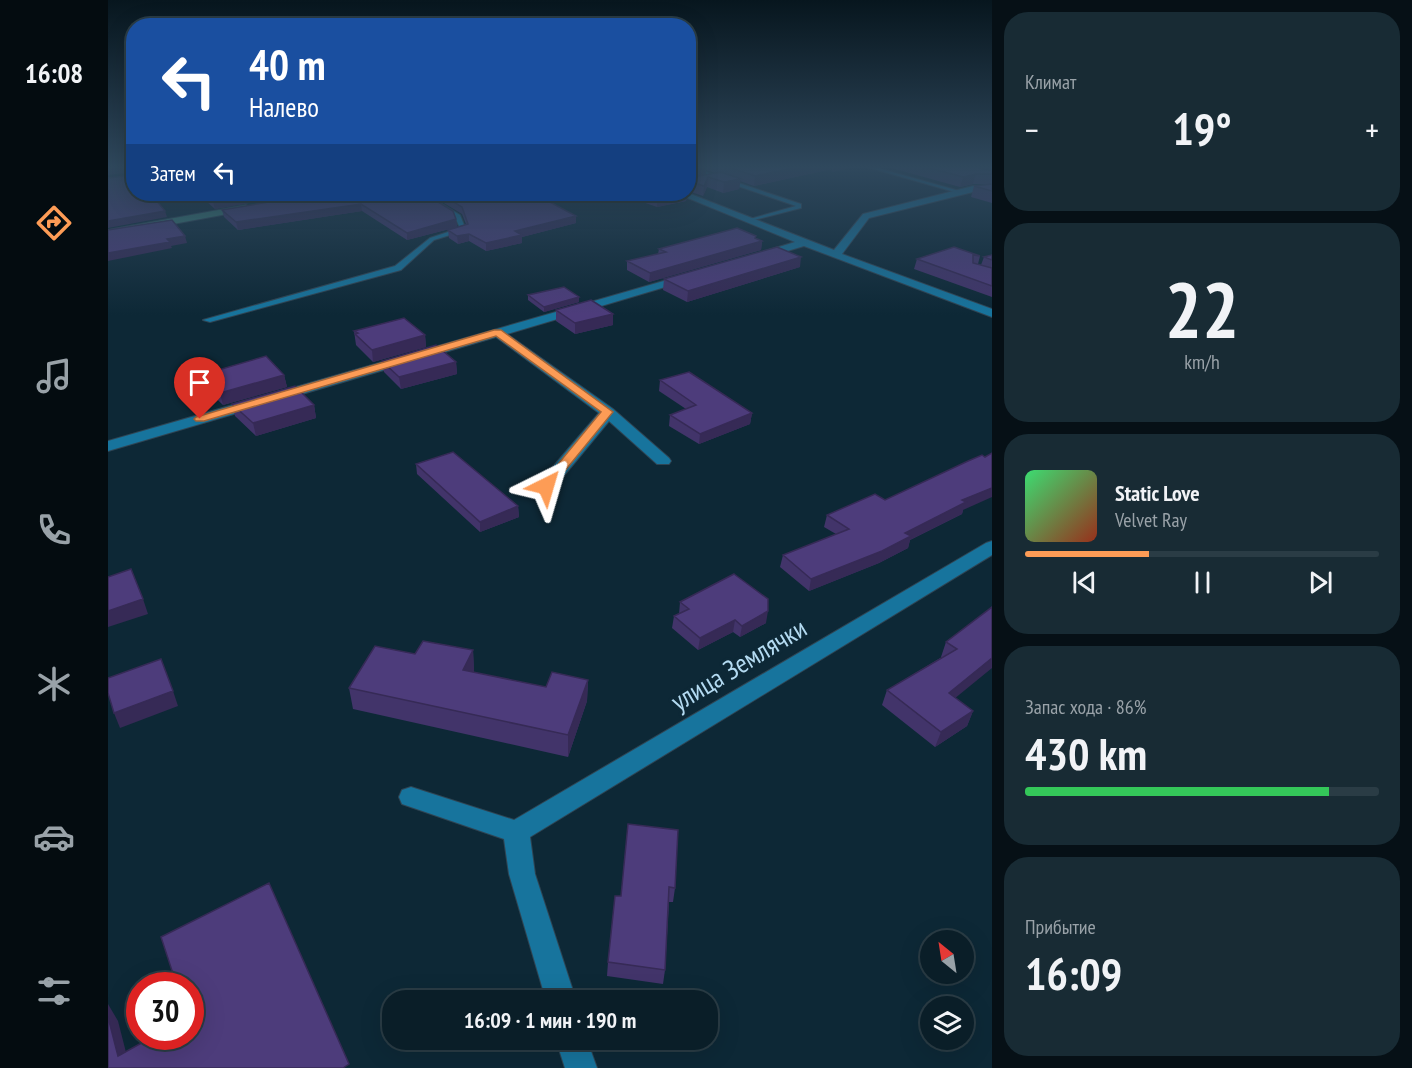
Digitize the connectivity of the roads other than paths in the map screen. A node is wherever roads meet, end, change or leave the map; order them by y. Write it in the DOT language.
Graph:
graph roads {
  1 [pos="201,216"];
  2 [pos="458,216"];
  3 [pos="741,216"];
  4 [pos="768,216"];
  5 [pos="867,216"];
  6 [pos="752,220"];
  7 [pos="108,233"];
  8 [pos="807,242"];
  9 [pos="836,255"];
  10 [pos="750,259"];
  11 [pos="704,272"];
  12 [pos="992,313"];
  13 [pos="207,320"];
  14 [pos="497,332"];
  15 [pos="608,412"];
  16 [pos="108,446"];
  17 [pos="663,461"];
  18 [pos="546,486"];
  19 [pos="992,547"];
  20 [pos="411,797"];
  21 [pos="516,832"];
  22 [pos="558,990"];
  23 [pos="575,1050"];
  24 [pos="581,1068"];
  1 -- 7 [label="street"];
  2 -- 13 [label="lane"];
  3 -- 6 [label="street"];
  4 -- 6 [label="lane"];
  5 -- 9 [label="street"];
  6 -- 8 [label="street"];
  8 -- 9 [label="street"];
  8 -- 10 [label="street"];
  9 -- 12 [label="street"];
  11 -- 14 [label="street"];
  14 -- 15 [label="street"];
  14 -- 16 [label="street"];
  15 -- 17 [label="street"];
  15 -- 18 [label="street"];
  19 -- 21 [label="street, улица Землячки"];
  20 -- 21 [label="street"];
  21 -- 22 [label="street"];
  23 -- 24 [label="street"];
}
